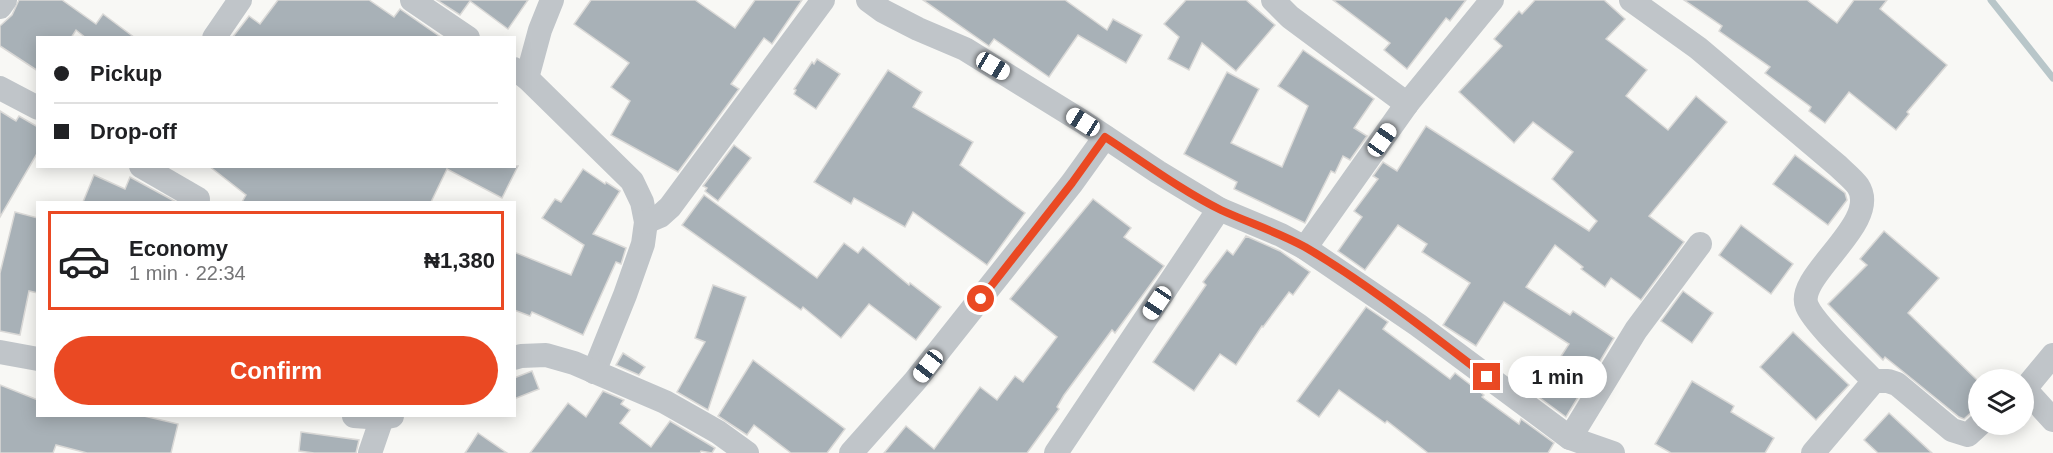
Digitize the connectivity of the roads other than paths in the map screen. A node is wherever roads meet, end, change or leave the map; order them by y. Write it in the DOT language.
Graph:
graph roads {
  1 [pos="5,0"];
  2 [pos="240,0"];
  3 [pos="412,0"];
  4 [pos="552,0"];
  5 [pos="823,0"];
  6 [pos="868,0"];
  7 [pos="1273,0"];
  8 [pos="1492,0"];
  9 [pos="1631,0"];
  10 [pos="0,7"];
  11 [pos="215,36"];
  12 [pos="465,36"];
  13 [pos="521,74"];
  14 [pos="0,88"];
  15 [pos="1407,104"];
  16 [pos="36,107"];
  17 [pos="1105,137"];
  18 [pos="144,168"];
  19 [pos="198,200"];
  20 [pos="1220,209"];
  21 [pos="646,222"];
  22 [pos="1700,244"];
  23 [pos="1305,248"];
  24 [pos="0,352"];
  25 [pos="2053,355"];
  26 [pos="516,357"];
  27 [pos="36,359"];
  28 [pos="594,372"];
  29 [pos="2034,378"];
  30 [pos="1874,381"];
  31 [pos="2034,400"];
  32 [pos="387,417"];
  33 [pos="2053,420"];
  34 [pos="1968,435"];
  35 [pos="1570,438"];
  36 [pos="370,453"];
  37 [pos="747,453"];
  38 [pos="851,453"];
  39 [pos="1056,453"];
  40 [pos="1613,453"];
  41 [pos="1813,453"];
  1 -- 10 [label="street"];
  2 -- 11 [label="street"];
  3 -- 12 [label="street"];
  4 -- 13 [label="street"];
  5 -- 21 [label="street"];
  6 -- 17 [label="street"];
  7 -- 15 [label="street"];
  8 -- 15 [label="street"];
  9 -- 30 [label="street"];
  13 -- 21 [label="street"];
  14 -- 16 [label="street"];
  15 -- 23 [label="street"];
  17 -- 20 [label="street"];
  17 -- 38 [label="street"];
  18 -- 19 [label="street"];
  20 -- 23 [label="street"];
  20 -- 39 [label="street"];
  21 -- 28 [label="street"];
  22 -- 35 [label="street"];
  23 -- 35 [label="street"];
  24 -- 27 [label="street"];
  25 -- 29 [label="street"];
  26 -- 28 [label="street"];
  28 -- 37 [label="street"];
  30 -- 34 [label="street"];
  30 -- 41 [label="street"];
  31 -- 33 [label="street"];
  32 -- 36 [label="street"];
  35 -- 40 [label="street"];
}
